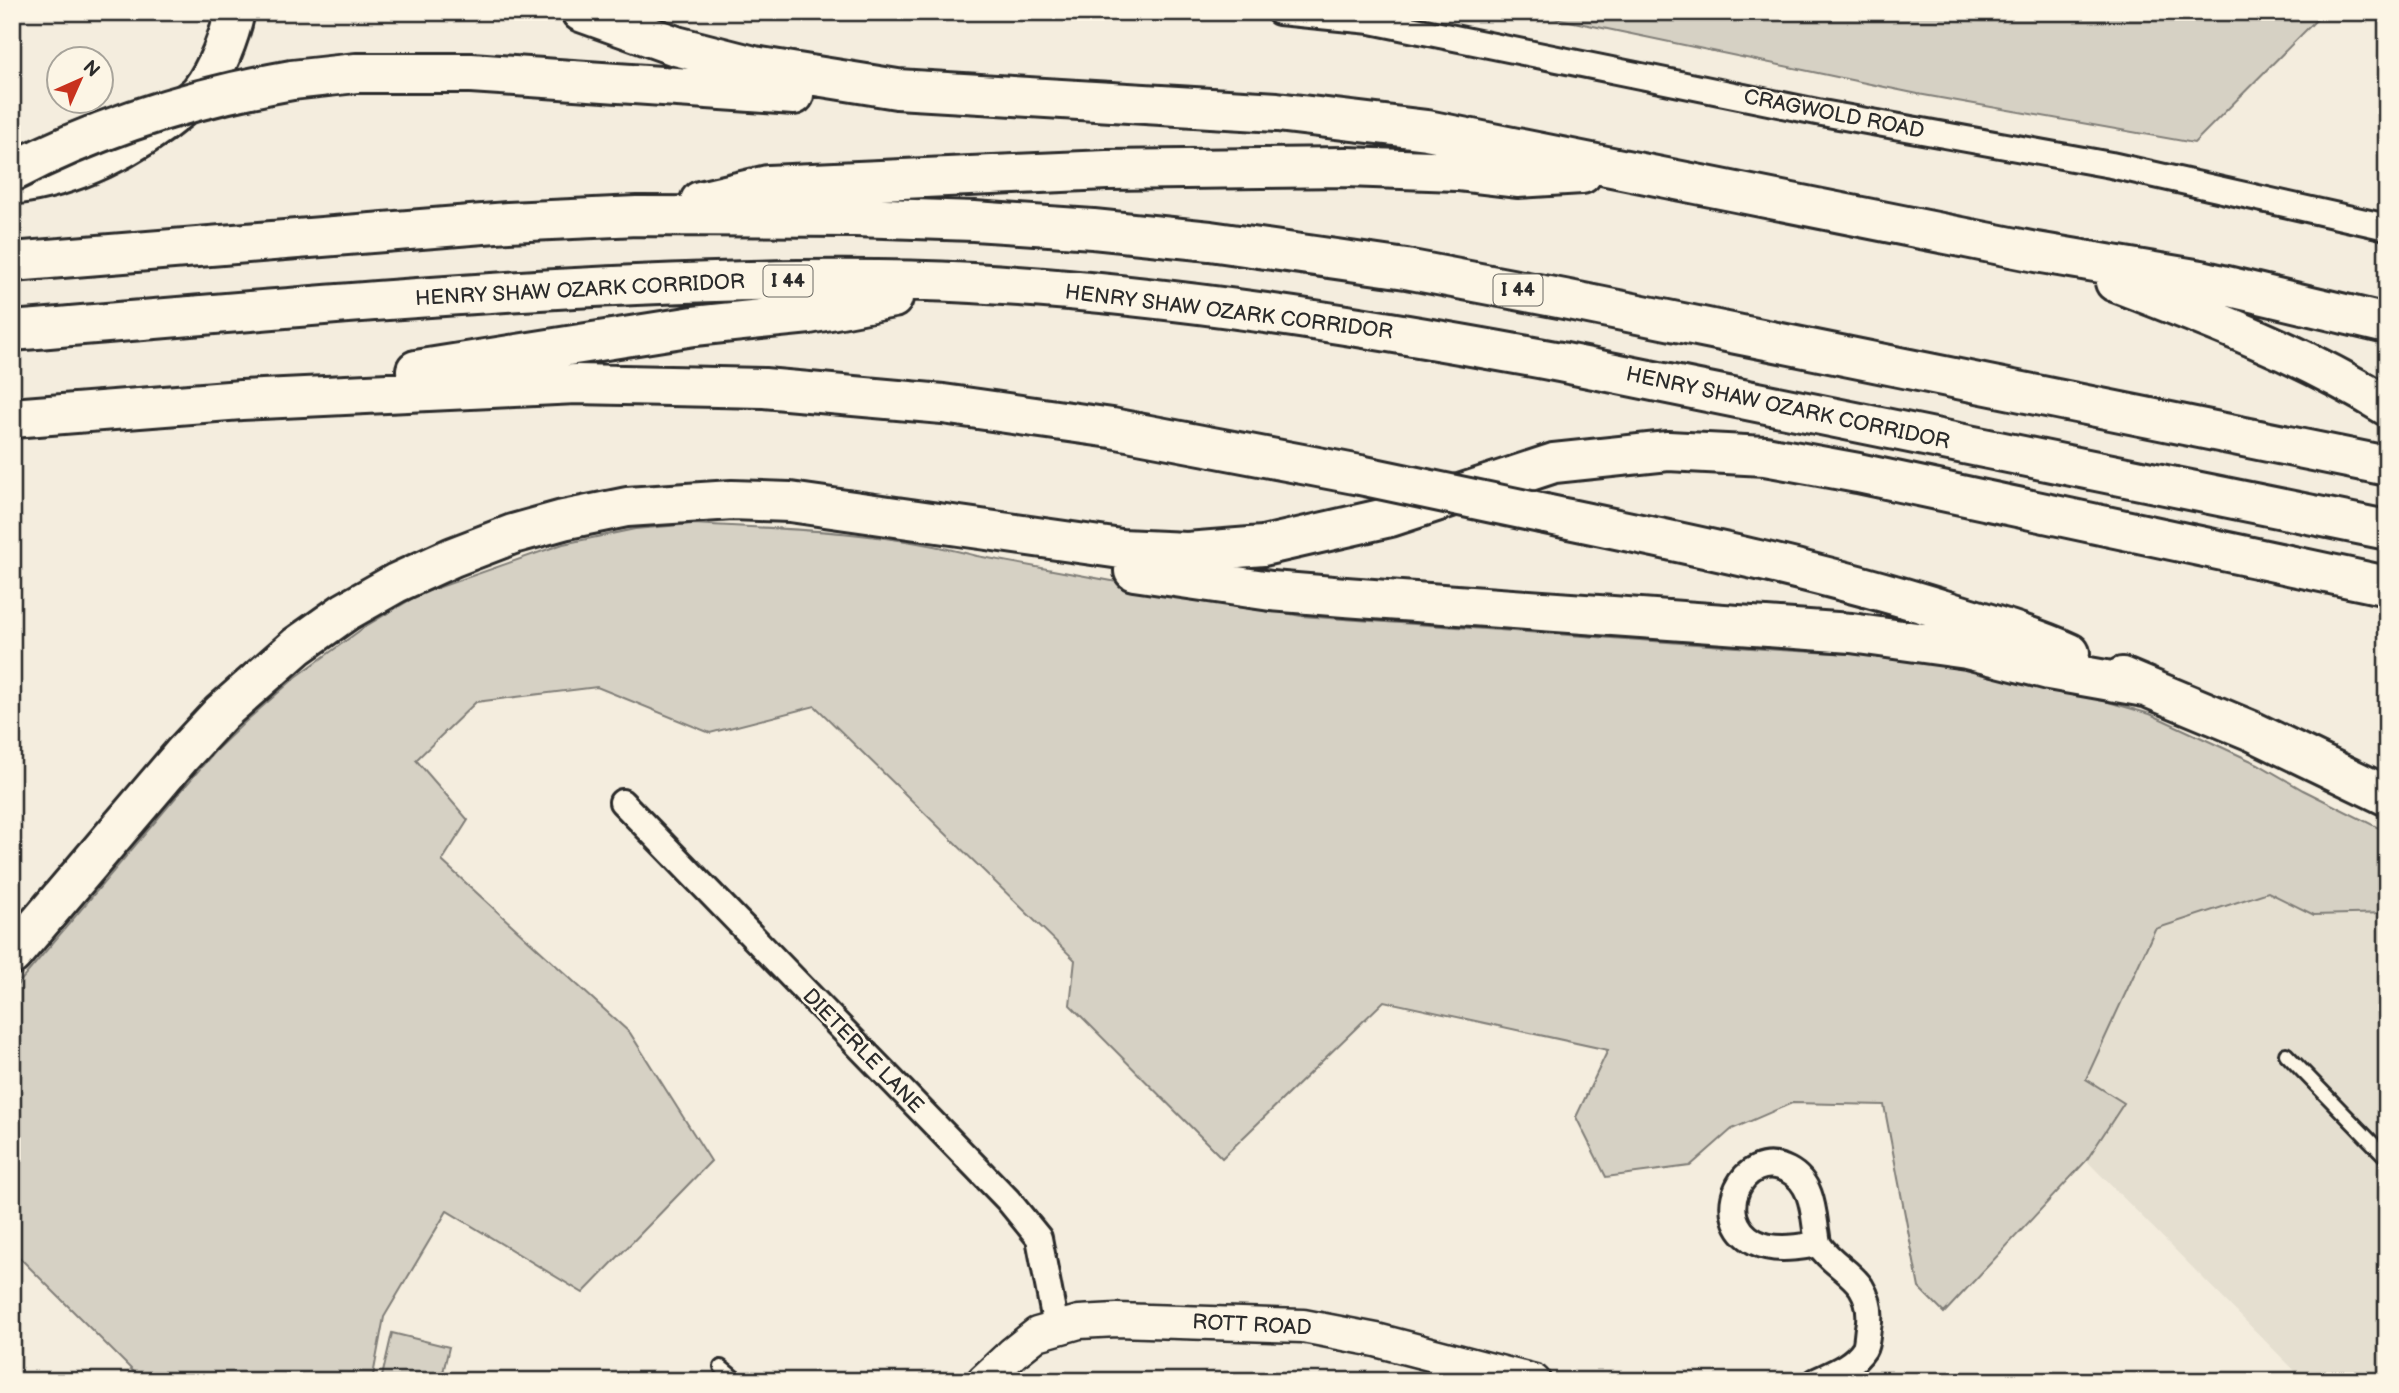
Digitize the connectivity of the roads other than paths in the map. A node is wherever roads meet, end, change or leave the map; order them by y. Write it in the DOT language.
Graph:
graph roads {
  1 [pos="235,12"];
  2 [pos="581,12"];
  3 [pos="1279,12"];
  4 [pos="897,89"];
  5 [pos="1635,171"];
  6 [pos="12,172"];
  7 [pos="12,185"];
  8 [pos="637,216"];
  9 [pos="2387,227"];
  10 [pos="2036,252"];
  11 [pos="12,262"];
  12 [pos="970,283"];
  13 [pos="2387,324"];
  14 [pos="12,331"];
  15 [pos="241,400"];
  16 [pos="2387,406"];
  17 [pos="12,418"];
  18 [pos="2387,466"];
  19 [pos="934,524"];
  20 [pos="2387,530"];
  21 [pos="2387,586"];
  22 [pos="2145,687"];
  23 [pos="2387,796"];
  24 [pos="622,802"];
  25 [pos="12,955"];
  26 [pos="2286,1054"];
  27 [pos="2387,1157"];
  28 [pos="1818,1244"];
  29 [pos="1056,1327"];
  30 [pos="721,1367"];
  31 [pos="738,1381"];
  32 [pos="984,1381"];
  33 [pos="1534,1381"];
  34 [pos="1816,1381"];
  1 -- 7 [label="highway"];
  2 -- 4 [label="highway"];
  3 -- 9 [label="street, CRAGWOLD ROAD"];
  4 -- 5 [label="highway"];
  4 -- 6 [label="highway, bridge"];
  5 -- 8 [label="highway"];
  5 -- 10 [label="highway"];
  8 -- 11 [label="highway, I 44"];
  8 -- 18 [label="highway, I 44"];
  10 -- 13 [label="highway"];
  10 -- 16 [label="highway"];
  12 -- 14 [label="highway, HENRY SHAW OZARK CORRIDOR / I 44"];
  12 -- 15 [label="highway"];
  12 -- 20 [label="highway, HENRY SHAW OZARK CORRIDOR / I 44"];
  15 -- 17 [label="highway"];
  15 -- 22 [label="highway, bridge"];
  19 -- 21 [label="highway"];
  19 -- 22 [label="highway"];
  19 -- 25 [label="highway"];
  22 -- 23 [label="highway"];
  24 -- 29 [label="street, DIETERLE LANE"];
  26 -- 27 [label="lane"];
  28 -- 34 [label="street"];
  29 -- 32 [label="street, ROTT ROAD"];
  29 -- 33 [label="street, ROTT ROAD"];
  30 -- 31 [label="lane"];
}
